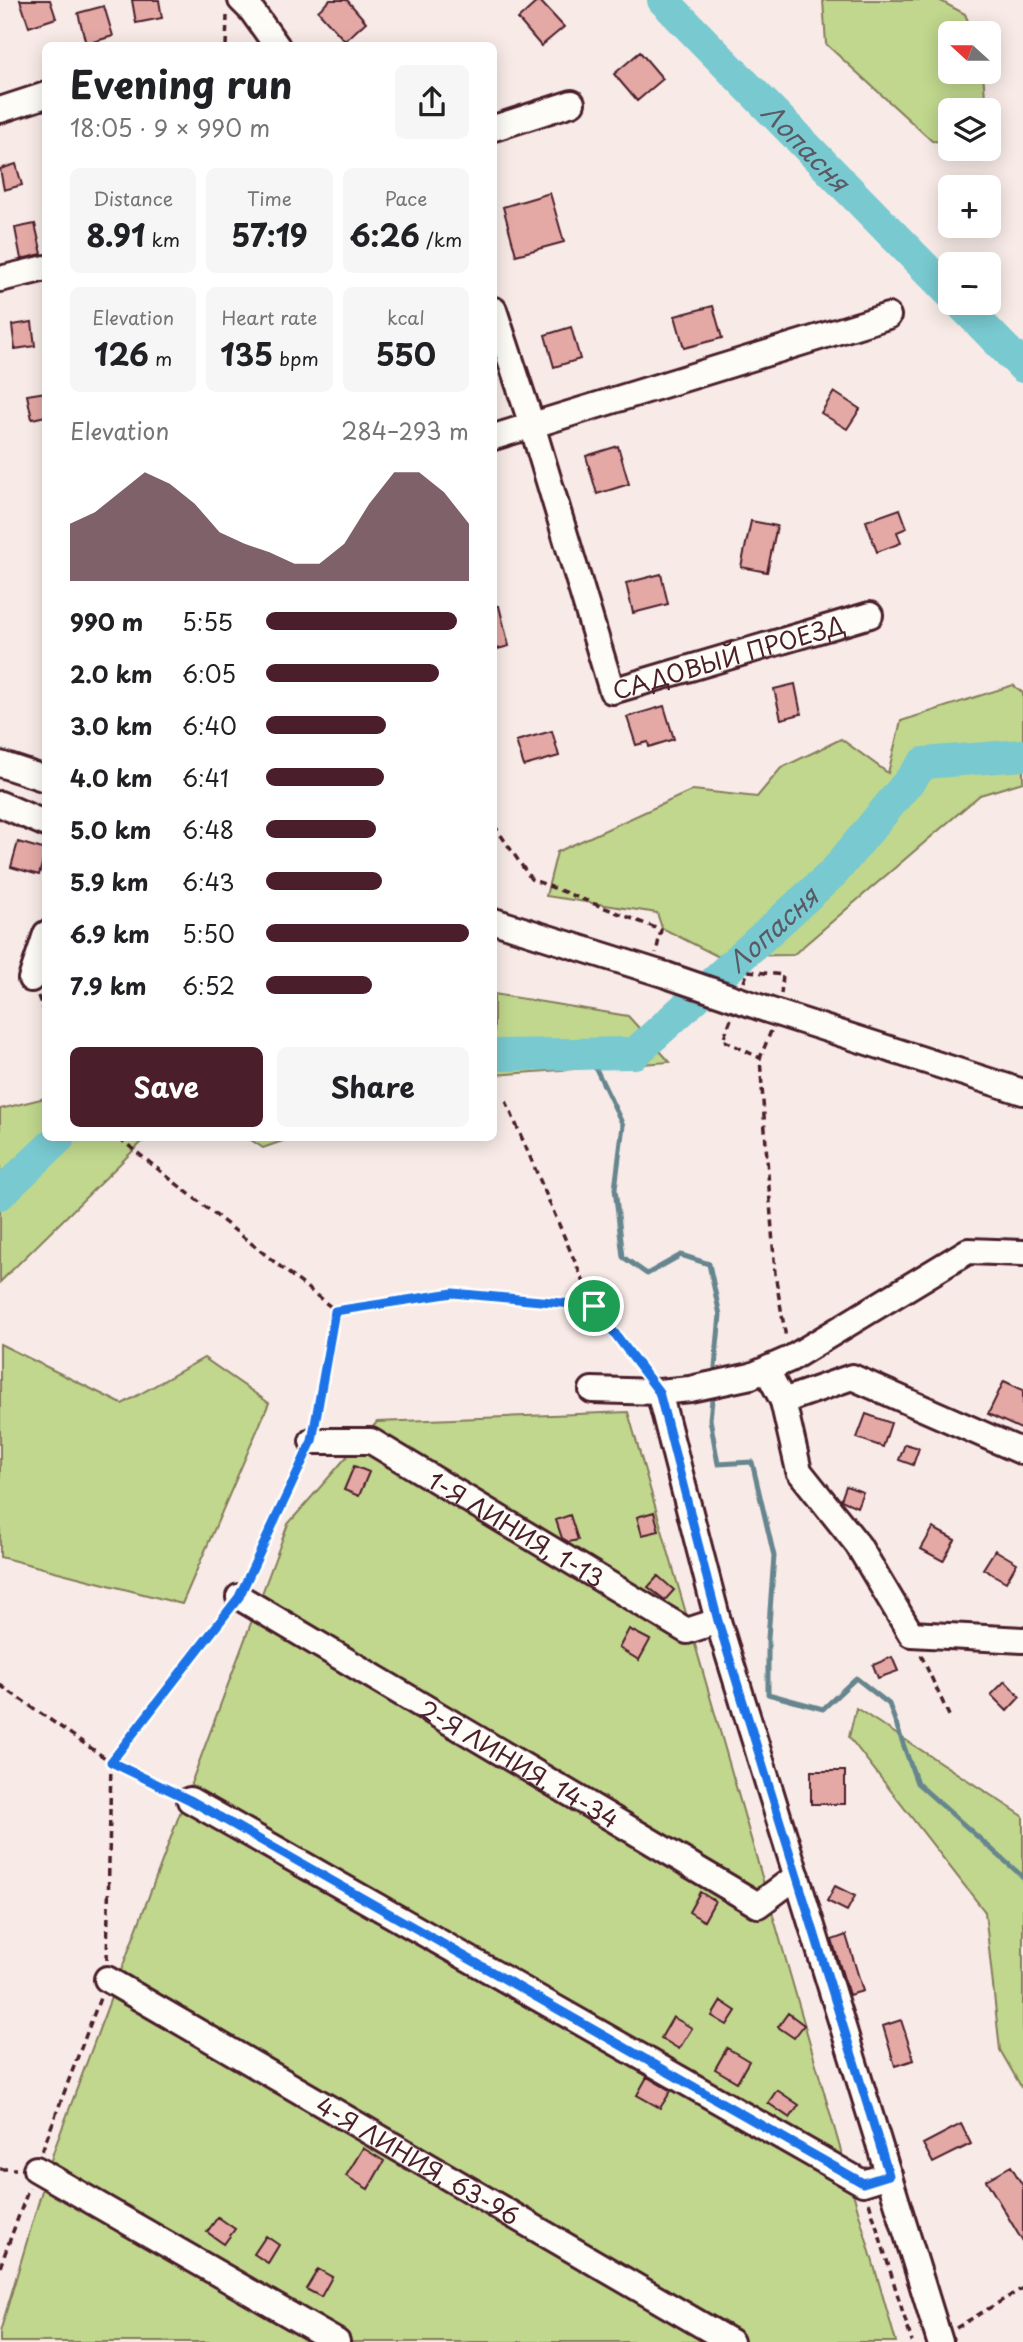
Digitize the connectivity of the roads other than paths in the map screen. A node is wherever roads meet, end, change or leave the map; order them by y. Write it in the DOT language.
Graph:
graph roads {
  1 [pos="246,5"];
  2 [pos="274,42"];
  3 [pos="42,96"];
  4 [pos="572,103"];
  5 [pos="0,110"];
  6 [pos="497,127"];
  7 [pos="42,269"];
  8 [pos="0,279"];
  9 [pos="888,316"];
  10 [pos="497,319"];
  11 [pos="532,425"];
  12 [pos="497,436"];
  13 [pos="870,615"];
  14 [pos="0,764"];
  15 [pos="42,778"];
  16 [pos="0,804"];
  17 [pos="42,822"];
  18 [pos="497,922"];
  19 [pos="42,946"];
  20 [pos="31,979"];
  21 [pos="1023,1093"];
  22 [pos="1023,1253"];
  23 [pos="759,1373"];
  24 [pos="592,1390"];
  25 [pos="659,1392"];
  26 [pos="783,1401"];
  27 [pos="312,1441"];
  28 [pos="1023,1452"];
  29 [pos="239,1597"];
  30 [pos="718,1621"];
  31 [pos="1023,1640"];
  32 [pos="190,1800"];
  33 [pos="797,1876"];
  34 [pos="107,1979"];
  35 [pos="36,2169"];
  36 [pos="889,2175"];
  37 [pos="939,2341"];
  38 [pos="337,2342"];
  39 [pos="731,2342"];
  1 -- 2 [label="street"];
  3 -- 5 [label="street"];
  4 -- 6 [label="street"];
  7 -- 8 [label="street"];
  9 -- 11 [label="street"];
  10 -- 11 [label="street, САДОВЫЙ ПРОЕЗД"];
  11 -- 12 [label="street"];
  11 -- 13 [label="street, САДОВЫЙ ПРОЕЗД"];
  14 -- 15 [label="street"];
  16 -- 17 [label="street"];
  18 -- 21 [label="street, bridge"];
  19 -- 20 [label="street"];
  22 -- 23 [label="street"];
  23 -- 25 [label="street"];
  23 -- 26 [label="street"];
  24 -- 25 [label="street"];
  25 -- 30 [label="street"];
  26 -- 28 [label="street"];
  26 -- 31 [label="street"];
  27 -- 30 [label="street, 1-Я ЛИНИЯ, 1-13"];
  29 -- 33 [label="street, 2-Я ЛИНИЯ, 14-34"];
  30 -- 33 [label="street"];
  32 -- 36 [label="street"];
  33 -- 36 [label="street"];
  34 -- 39 [label="street, 4-Я ЛИНИЯ, 63-96"];
  35 -- 38 [label="street"];
  36 -- 37 [label="street"];
}
